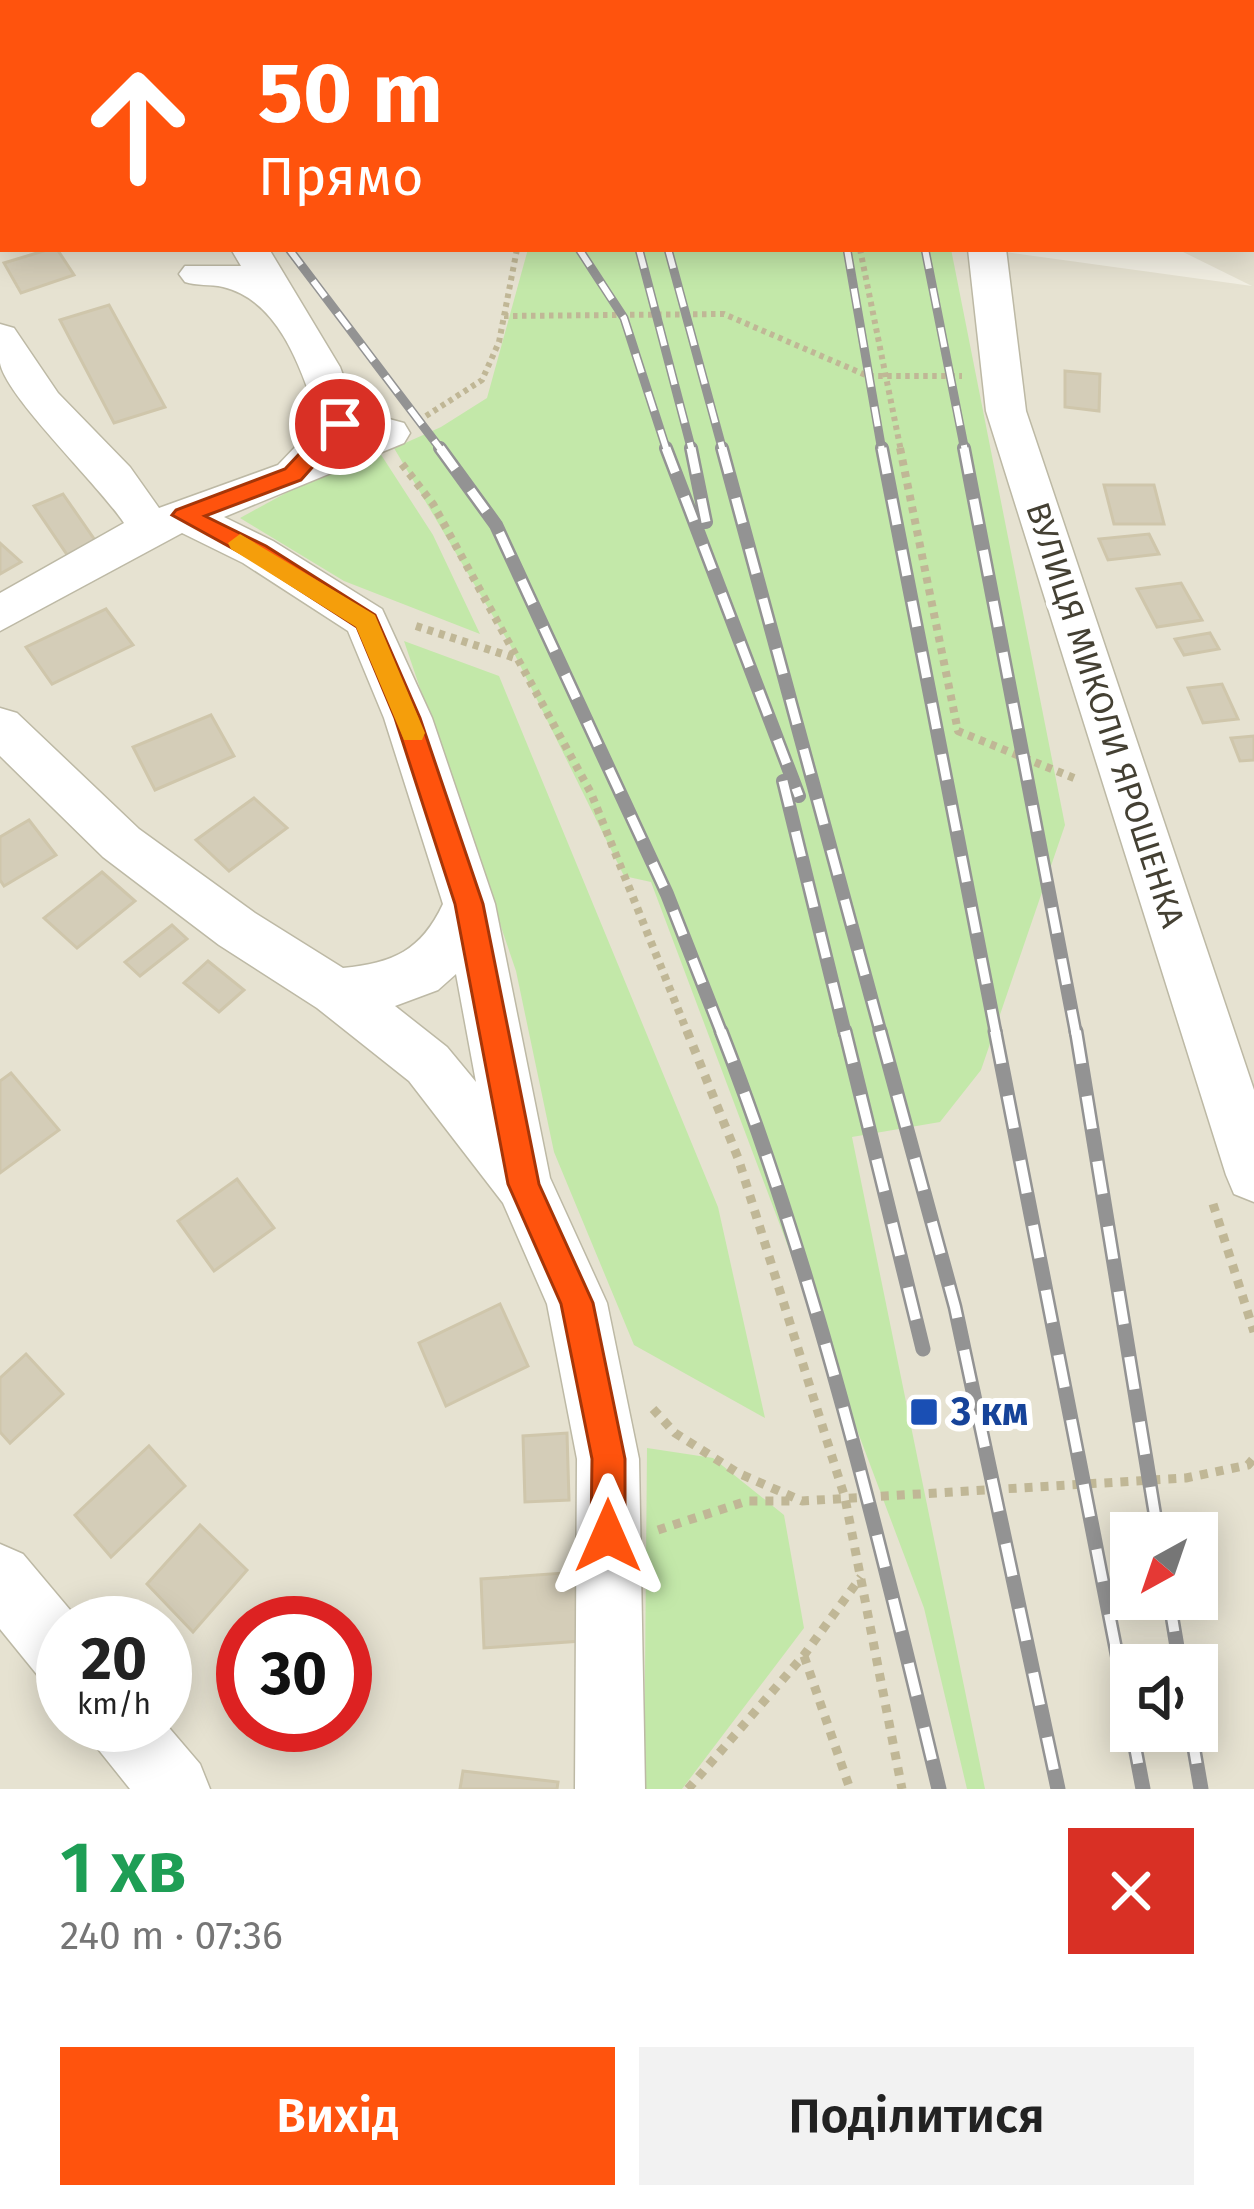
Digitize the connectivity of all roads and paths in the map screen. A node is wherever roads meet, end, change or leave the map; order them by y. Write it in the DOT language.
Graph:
graph roads {
  1 [pos="252,252"];
  2 [pos="516,252"];
  3 [pos="861,252"];
  4 [pos="987,252"];
  5 [pos="199,274"];
  6 [pos="284,308"];
  7 [pos="505,316"];
  8 [pos="0,337"];
  9 [pos="969,375"];
  10 [pos="884,376"];
  11 [pos="388,433"];
  12 [pos="293,475"];
  13 [pos="167,522"];
  14 [pos="0,614"];
  15 [pos="366,621"];
  16 [pos="518,659"];
  17 [pos="0,726"];
  18 [pos="1088,785"];
  19 [pos="469,904"];
  20 [pos="336,992"];
  21 [pos="1254,1175"];
  22 [pos="524,1184"];
  23 [pos="1209,1192"];
  24 [pos="1254,1332"];
  25 [pos="648,1403"];
  26 [pos="1254,1458"];
  27 [pos="845,1498"];
  28 [pos="802,1501"];
  29 [pos="608,1575"];
  30 [pos="0,1576"];
  31 [pos="861,1577"];
  32 [pos="36,1620"];
  33 [pos="803,1655"];
  34 [pos="144,1752"];
  35 [pos="175,1789"];
  36 [pos="610,1789"];
  37 [pos="688,1789"];
  38 [pos="850,1789"];
  39 [pos="902,1789"];
  1 -- 6 [label="street"];
  2 -- 7 [label="path"];
  3 -- 10 [label="path"];
  4 -- 21 [label="street, ВУЛИЦЯ МИКОЛИ ЯРОШЕНКА"];
  5 -- 6 [label="street"];
  6 -- 12 [label="street"];
  7 -- 10 [label="path"];
  7 -- 11 [label="path"];
  8 -- 13 [label="street"];
  9 -- 10 [label="path"];
  10 -- 18 [label="path"];
  11 -- 12 [label="street"];
  11 -- 16 [label="path"];
  12 -- 13 [label="street"];
  13 -- 14 [label="street"];
  13 -- 15 [label="street"];
  15 -- 16 [label="path"];
  15 -- 19 [label="street"];
  16 -- 27 [label="path"];
  17 -- 20 [label="street"];
  19 -- 20 [label="street"];
  19 -- 22 [label="street"];
  20 -- 22 [label="street"];
  22 -- 29 [label="street"];
  23 -- 24 [label="path"];
  25 -- 28 [label="path"];
  26 -- 27 [label="path"];
  27 -- 28 [label="path"];
  27 -- 31 [label="path"];
  28 -- 29 [label="path"];
  29 -- 36 [label="street"];
  30 -- 32 [label="street"];
  31 -- 33 [label="path"];
  31 -- 39 [label="path"];
  33 -- 37 [label="path"];
  33 -- 38 [label="path"];
  34 -- 35 [label="street"];
}
